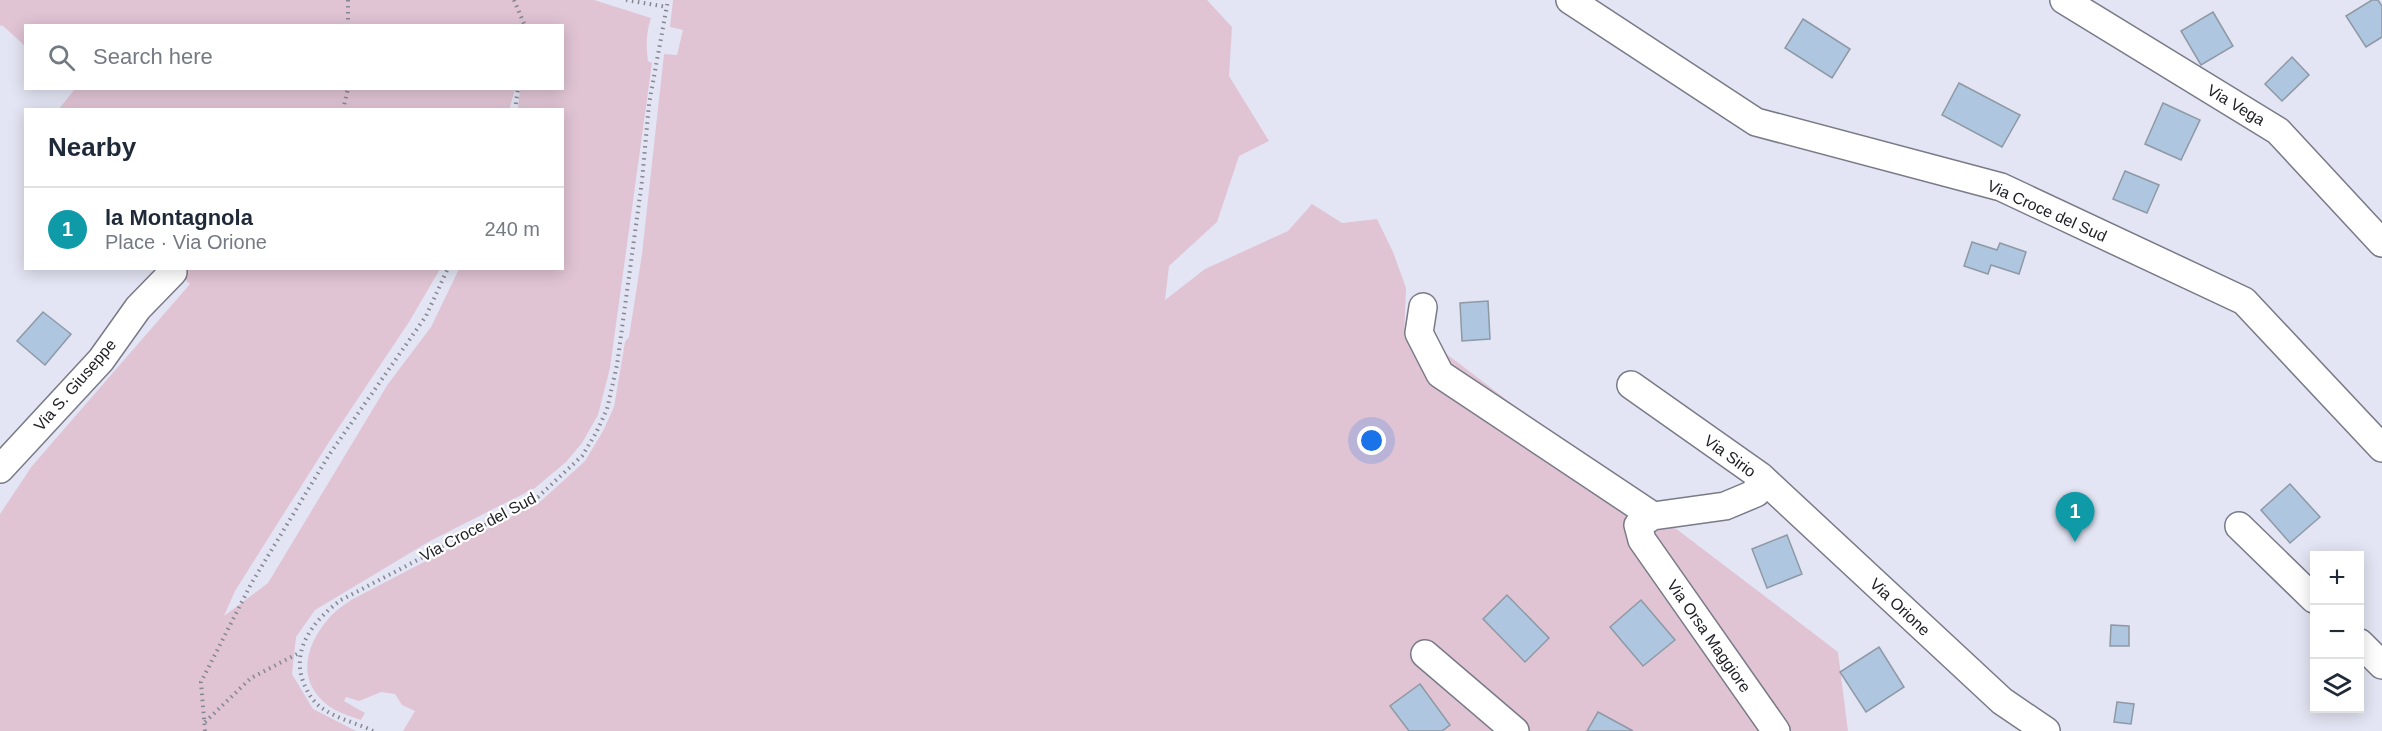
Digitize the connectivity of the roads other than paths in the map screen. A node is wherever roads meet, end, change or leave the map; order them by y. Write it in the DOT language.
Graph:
graph roads {
  1 [pos="1570,0"];
  2 [pos="2064,0"];
  3 [pos="2382,243"];
  4 [pos="173,272"];
  5 [pos="1423,307"];
  6 [pos="1631,385"];
  7 [pos="2382,448"];
  8 [pos="0,469"];
  9 [pos="1760,476"];
  10 [pos="1653,516"];
  11 [pos="2239,526"];
  12 [pos="2310,595"];
  13 [pos="2364,647"];
  14 [pos="1425,654"];
  15 [pos="2382,665"];
  16 [pos="1515,731"];
  17 [pos="1776,731"];
  18 [pos="2046,731"];
  1 -- 7 [label="street, Via Croce del Sud"];
  2 -- 3 [label="street, Via Vega"];
  4 -- 8 [label="street, Via S. Giuseppe"];
  5 -- 10 [label="street"];
  6 -- 9 [label="street, Via Sirio"];
  9 -- 10 [label="street, Via Sirio"];
  9 -- 18 [label="street, Via Orione"];
  10 -- 17 [label="street, Via Orsa Maggiore"];
  11 -- 12 [label="street"];
  13 -- 15 [label="street"];
  14 -- 16 [label="street"];
}
